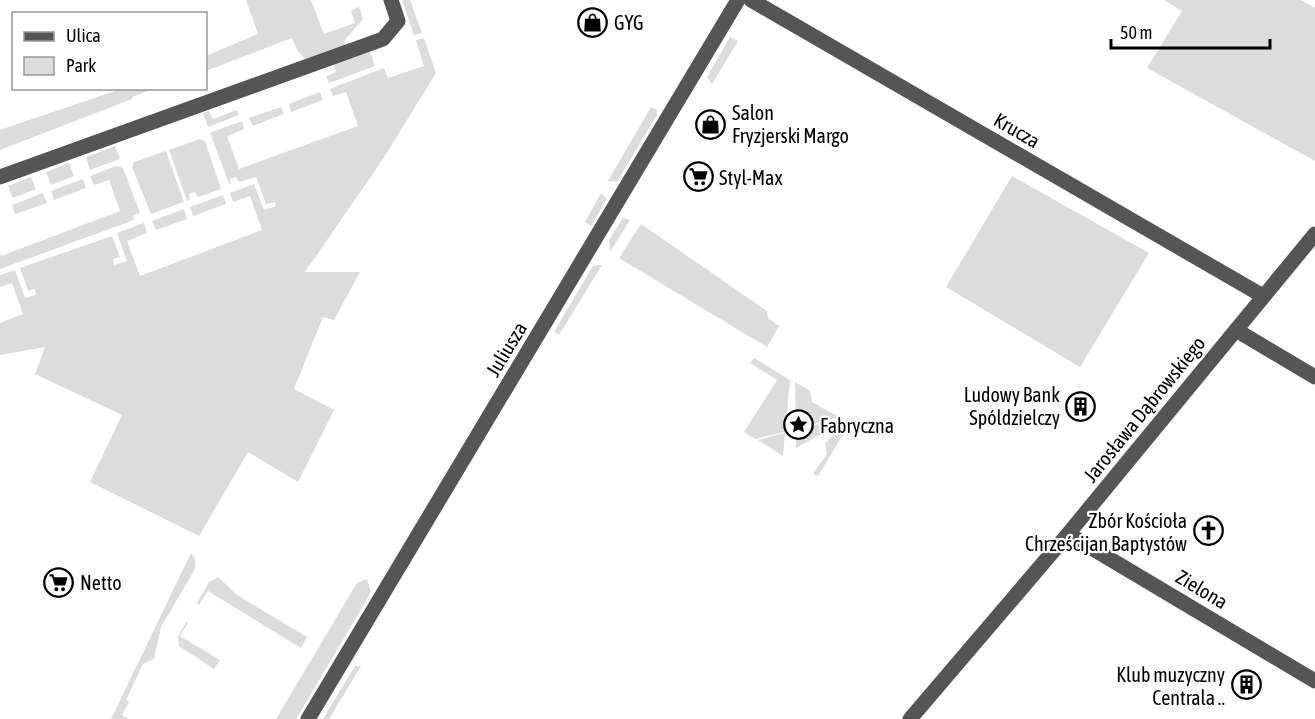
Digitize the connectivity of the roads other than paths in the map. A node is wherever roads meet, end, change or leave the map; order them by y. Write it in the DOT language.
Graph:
graph roads {
  1 [pos="391,0"];
  2 [pos="738,0"];
  3 [pos="751,0"];
  4 [pos="0,177"];
  5 [pos="1315,234"];
  6 [pos="1263,296"];
  7 [pos="1236,330"];
  8 [pos="1315,377"];
  9 [pos="1068,534"];
  10 [pos="1315,681"];
  11 [pos="308,719"];
  12 [pos="910,719"];
  1 -- 4 [label="street"];
  2 -- 11 [label="street, Juliusza"];
  3 -- 6 [label="street, Krucza"];
  5 -- 6 [label="street, Jarosława Dąbrowskiego"];
  6 -- 7 [label="street, Jarosława Dąbrowskiego"];
  7 -- 8 [label="street"];
  7 -- 9 [label="street, Jarosława Dąbrowskiego"];
  9 -- 10 [label="street, Zielona"];
  9 -- 12 [label="street, Jarosława Dąbrowskiego"];
}
